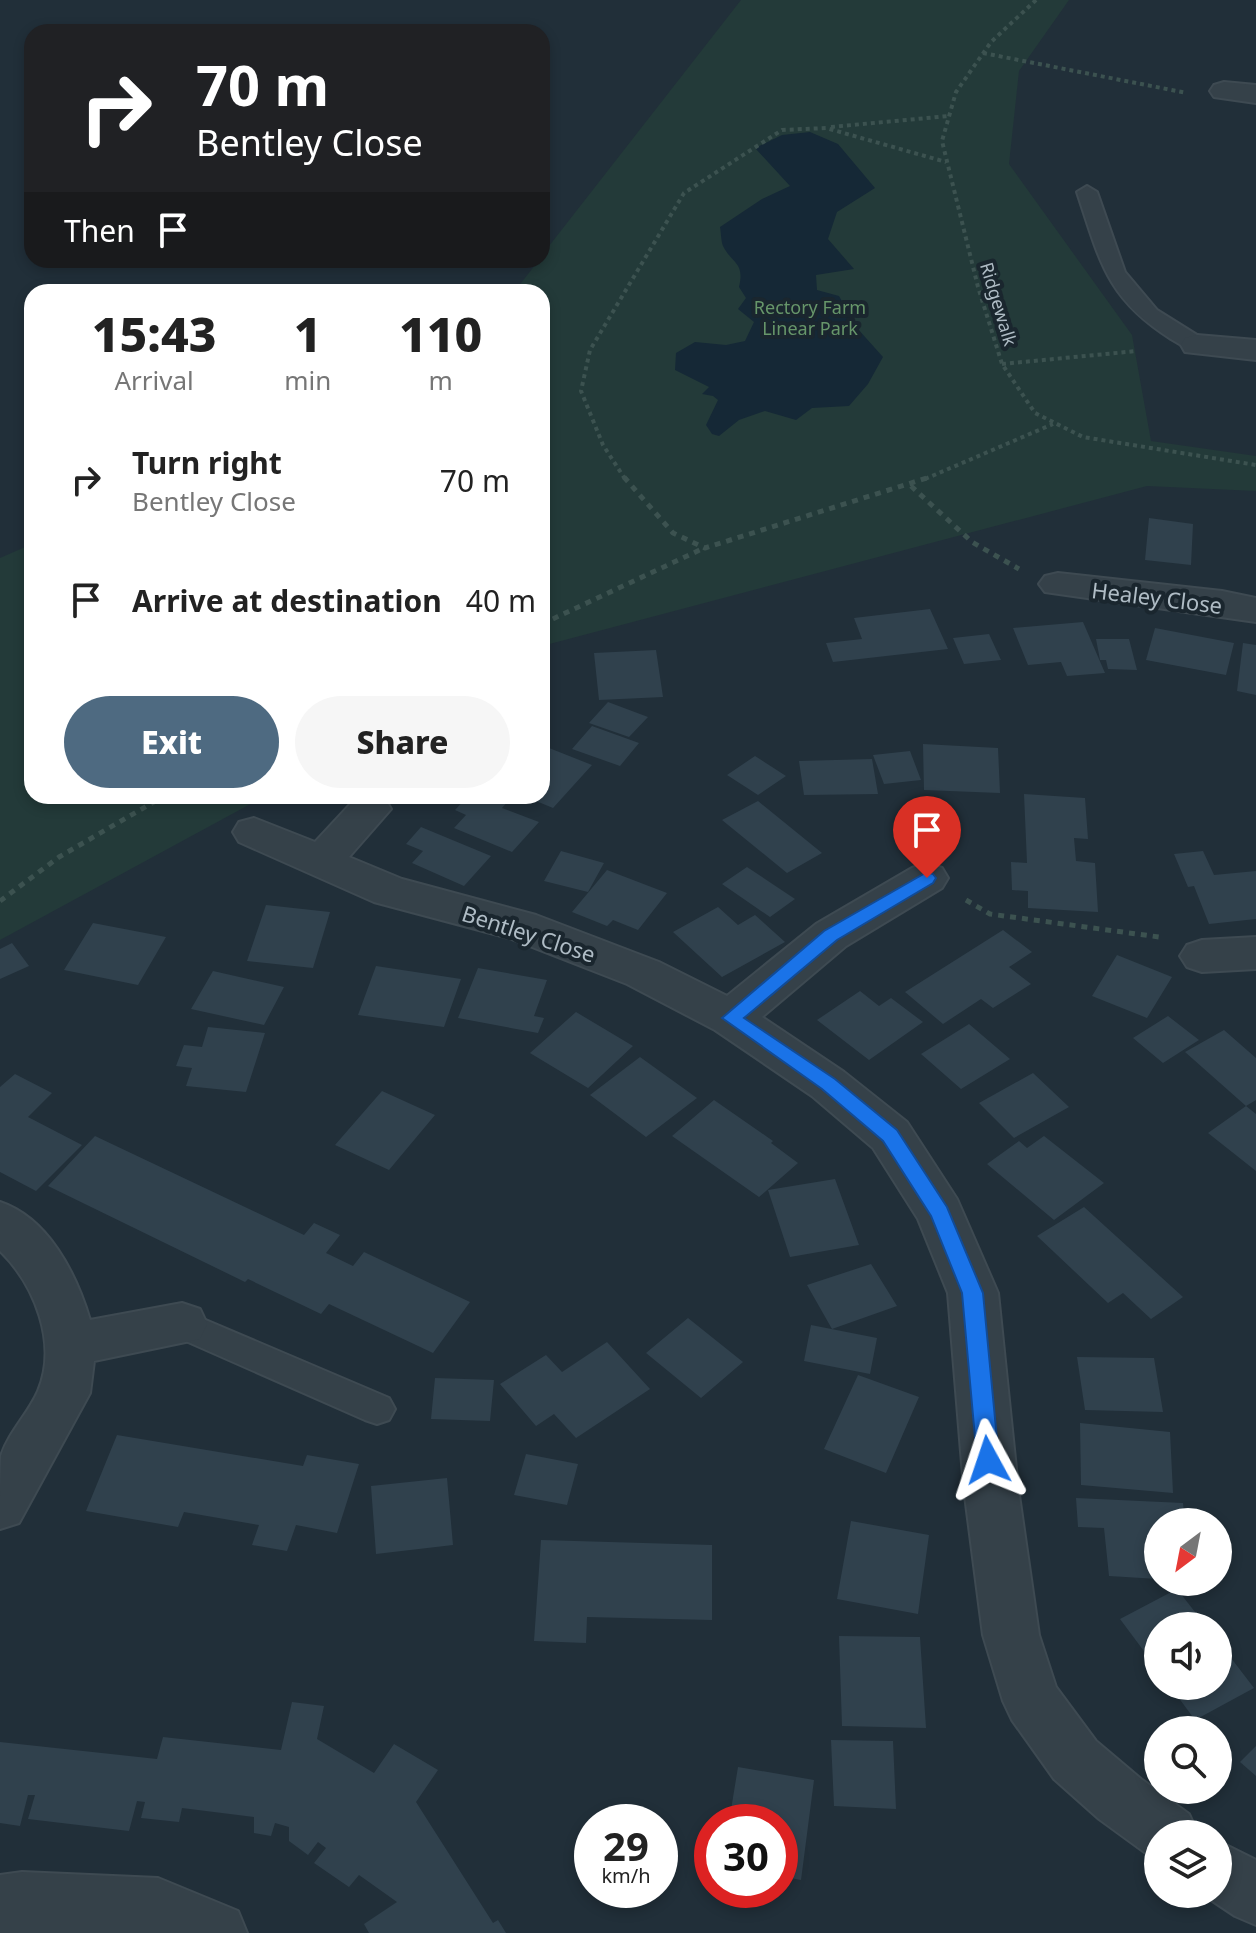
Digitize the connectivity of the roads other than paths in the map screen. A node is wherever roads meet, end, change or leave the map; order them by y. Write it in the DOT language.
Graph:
graph roads {
  1 [pos="1224,91"];
  2 [pos="1256,94"];
  3 [pos="1087,192"];
  4 [pos="1197,345"];
  5 [pos="1256,350"];
  6 [pos="1058,584"];
  7 [pos="1256,610"];
  8 [pos="370,809"];
  9 [pos="254,832"];
  10 [pos="322,860"];
  11 [pos="927,878"];
  12 [pos="1256,953"];
  13 [pos="1202,956"];
  14 [pos="731,1018"];
  15 [pos="0,1221"];
  16 [pos="182,1324"];
  17 [pos="71,1344"];
  18 [pos="377,1409"];
  19 [pos="0,1506"];
  20 [pos="1149,1820"];
  21 [pos="1232,1879"];
  22 [pos="1256,1895"];
  23 [pos="0,1905"];
  24 [pos="216,1933"];
  1 -- 2 [label="street"];
  3 -- 4 [label="lane"];
  4 -- 5 [label="street"];
  6 -- 7 [label="street, Healey Close"];
  8 -- 10 [label="street"];
  9 -- 10 [label="street, Bentley Close"];
  10 -- 14 [label="street, Bentley Close"];
  11 -- 14 [label="street"];
  12 -- 13 [label="street"];
  14 -- 20 [label="street, Bentley Close"];
  15 -- 17 [label="street"];
  16 -- 17 [label="street"];
  16 -- 18 [label="lane"];
  17 -- 19 [label="street"];
  21 -- 22 [label="street"];
  23 -- 24 [label="street"];
}
